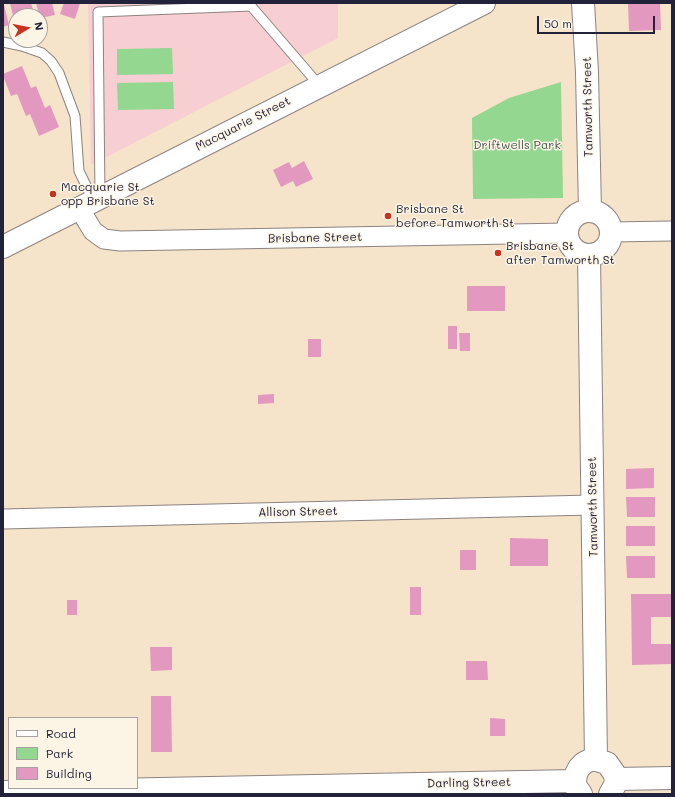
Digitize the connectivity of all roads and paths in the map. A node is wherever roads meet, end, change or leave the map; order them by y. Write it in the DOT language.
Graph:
graph roads {
  1 [pos="484,3"];
  2 [pos="584,3"];
  3 [pos="3,42"];
  4 [pos="319,86"];
  5 [pos="91,202"];
  6 [pos="590,211"];
  7 [pos="672,231"];
  8 [pos="610,232"];
  9 [pos="567,233"];
  10 [pos="3,246"];
  11 [pos="589,255"];
  12 [pos="592,506"];
  13 [pos="3,518"];
  14 [pos="596,760"];
  15 [pos="672,778"];
  16 [pos="578,787"];
  17 [pos="613,787"];
  18 [pos="262,790"];
  19 [pos="3,792"];
  1 -- 4 [label="street, Macquarie Street"];
  2 -- 6 [label="street, Tamworth Street"];
  3 -- 5 [label="lane"];
  4 -- 5 [label="street, Macquarie Street"];
  4 -- 5 [label="lane"];
  5 -- 9 [label="street, Brisbane Street"];
  5 -- 10 [label="street, Macquarie Street"];
  6 -- 8 [label="street"];
  6 -- 9 [label="street"];
  7 -- 8 [label="street"];
  8 -- 11 [label="street"];
  9 -- 11 [label="street"];
  11 -- 12 [label="street, Tamworth Street"];
  12 -- 13 [label="street, Allison Street"];
  12 -- 14 [label="street, Tamworth Street"];
  14 -- 16 [label="street"];
  14 -- 17 [label="street"];
  15 -- 17 [label="street"];
  16 -- 18 [label="street, Darling Street"];
  18 -- 19 [label="street, Darling Street"];
}
